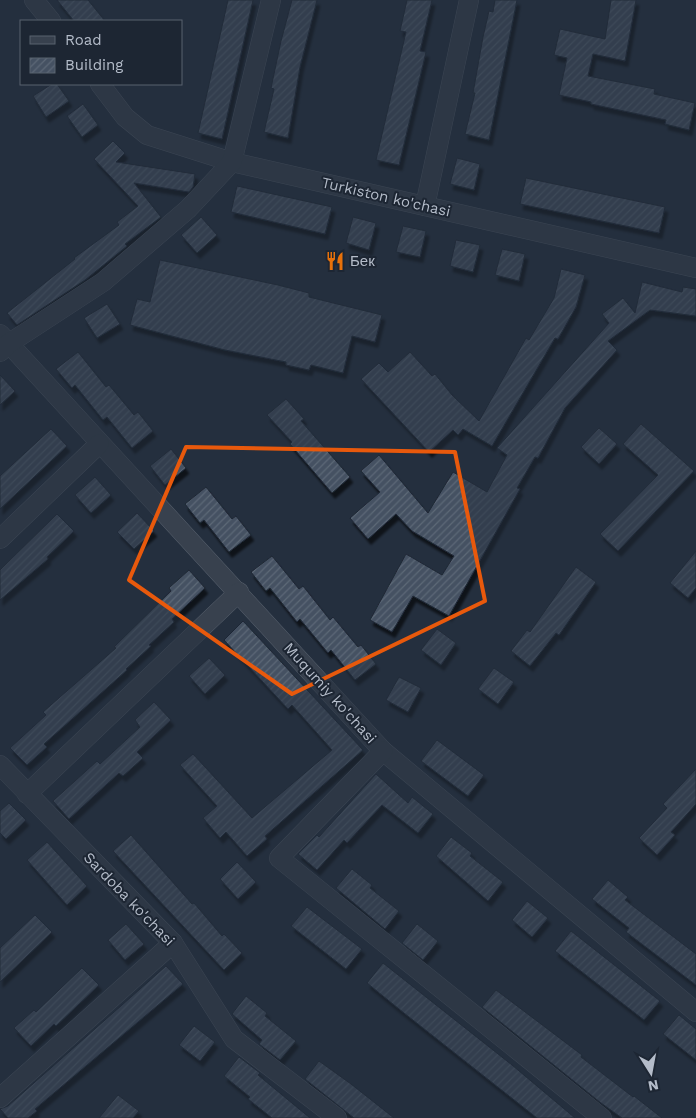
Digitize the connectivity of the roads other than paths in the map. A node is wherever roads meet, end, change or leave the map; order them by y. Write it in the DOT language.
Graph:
graph roads {
  1 [pos="34,0"];
  2 [pos="271,0"];
  3 [pos="469,0"];
  4 [pos="50,20"];
  5 [pos="101,85"];
  6 [pos="232,162"];
  7 [pos="425,206"];
  8 [pos="696,268"];
  9 [pos="3,343"];
  10 [pos="99,444"];
  11 [pos="0,539"];
  12 [pos="239,592"];
  13 [pos="383,751"];
  14 [pos="0,765"];
  15 [pos="27,794"];
  16 [pos="173,943"];
  17 [pos="696,1012"];
  18 [pos="0,1098"];
  19 [pos="338,1118"];
  20 [pos="602,1118"];
  1 -- 4 [label="street"];
  2 -- 6 [label="street"];
  3 -- 7 [label="street"];
  5 -- 6 [label="street, Turkiston ko'chasi"];
  6 -- 7 [label="street, Turkiston ko'chasi"];
  6 -- 9 [label="street"];
  7 -- 8 [label="street, Turkiston ko'chasi"];
  9 -- 10 [label="street, Muqumiy ko'chasi"];
  10 -- 11 [label="street"];
  10 -- 12 [label="street, Muqumiy ko'chasi"];
  12 -- 13 [label="street, Muqumiy ko'chasi"];
  12 -- 15 [label="street"];
  13 -- 17 [label="street, Muqumiy ko'chasi"];
  13 -- 20 [label="street"];
  14 -- 15 [label="street, Sardoba ko'chasi"];
  15 -- 16 [label="street, Sardoba ko'chasi"];
  16 -- 18 [label="street"];
  16 -- 19 [label="street, Sardoba ko'chasi"];
}
